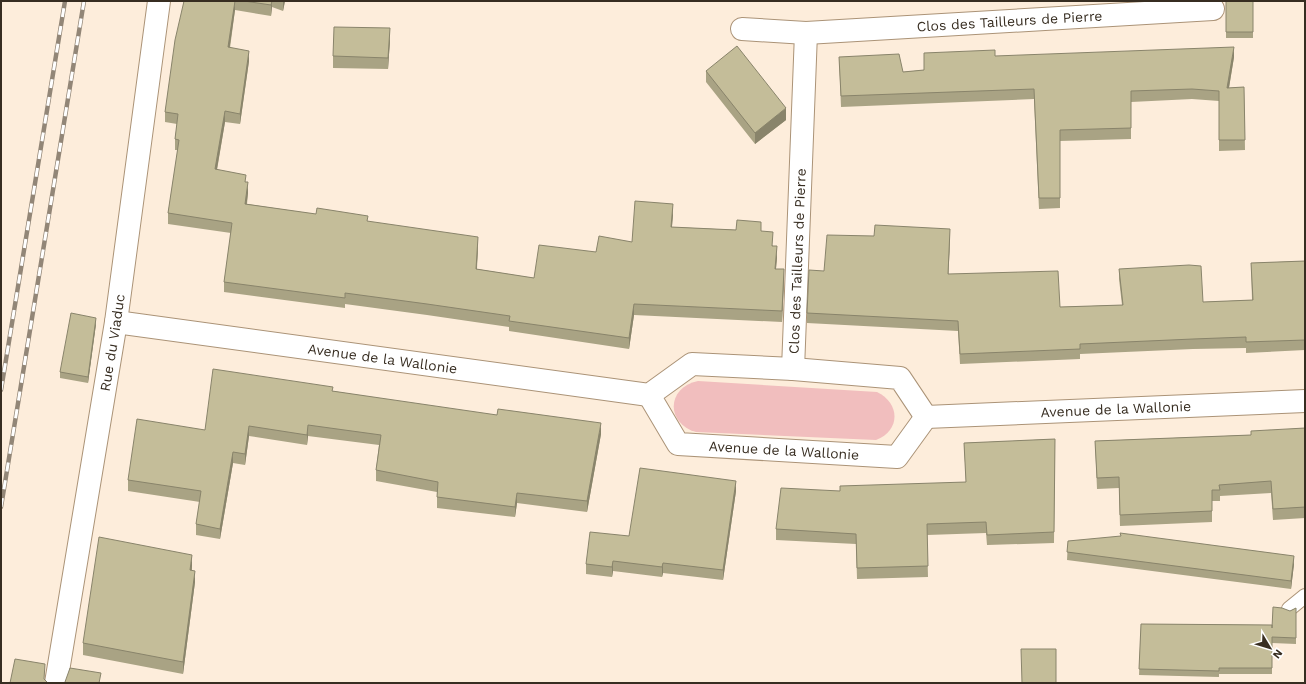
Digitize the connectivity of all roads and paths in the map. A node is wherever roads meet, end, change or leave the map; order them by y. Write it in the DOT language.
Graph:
graph roads {
  1 [pos="160,1"];
  2 [pos="1213,9"];
  3 [pos="742,29"];
  4 [pos="806,33"];
  5 [pos="116,322"];
  6 [pos="793,369"];
  7 [pos="648,395"];
  8 [pos="1305,401"];
  9 [pos="926,417"];
  10 [pos="1305,596"];
  11 [pos="1289,609"];
  12 [pos="56,683"];
  1 -- 5 [label="street, Rue du Viaduc"];
  2 -- 4 [label="street, Clos des Tailleurs de Pierre"];
  3 -- 4 [label="street, Clos des Tailleurs de Pierre"];
  4 -- 6 [label="street, Clos des Tailleurs de Pierre"];
  5 -- 7 [label="street, Avenue de la Wallonie"];
  5 -- 12 [label="street, Rue du Viaduc"];
  6 -- 7 [label="street"];
  6 -- 9 [label="street"];
  7 -- 9 [label="street, Avenue de la Wallonie"];
  8 -- 9 [label="street, Avenue de la Wallonie"];
  10 -- 11 [label="lane"];
}
